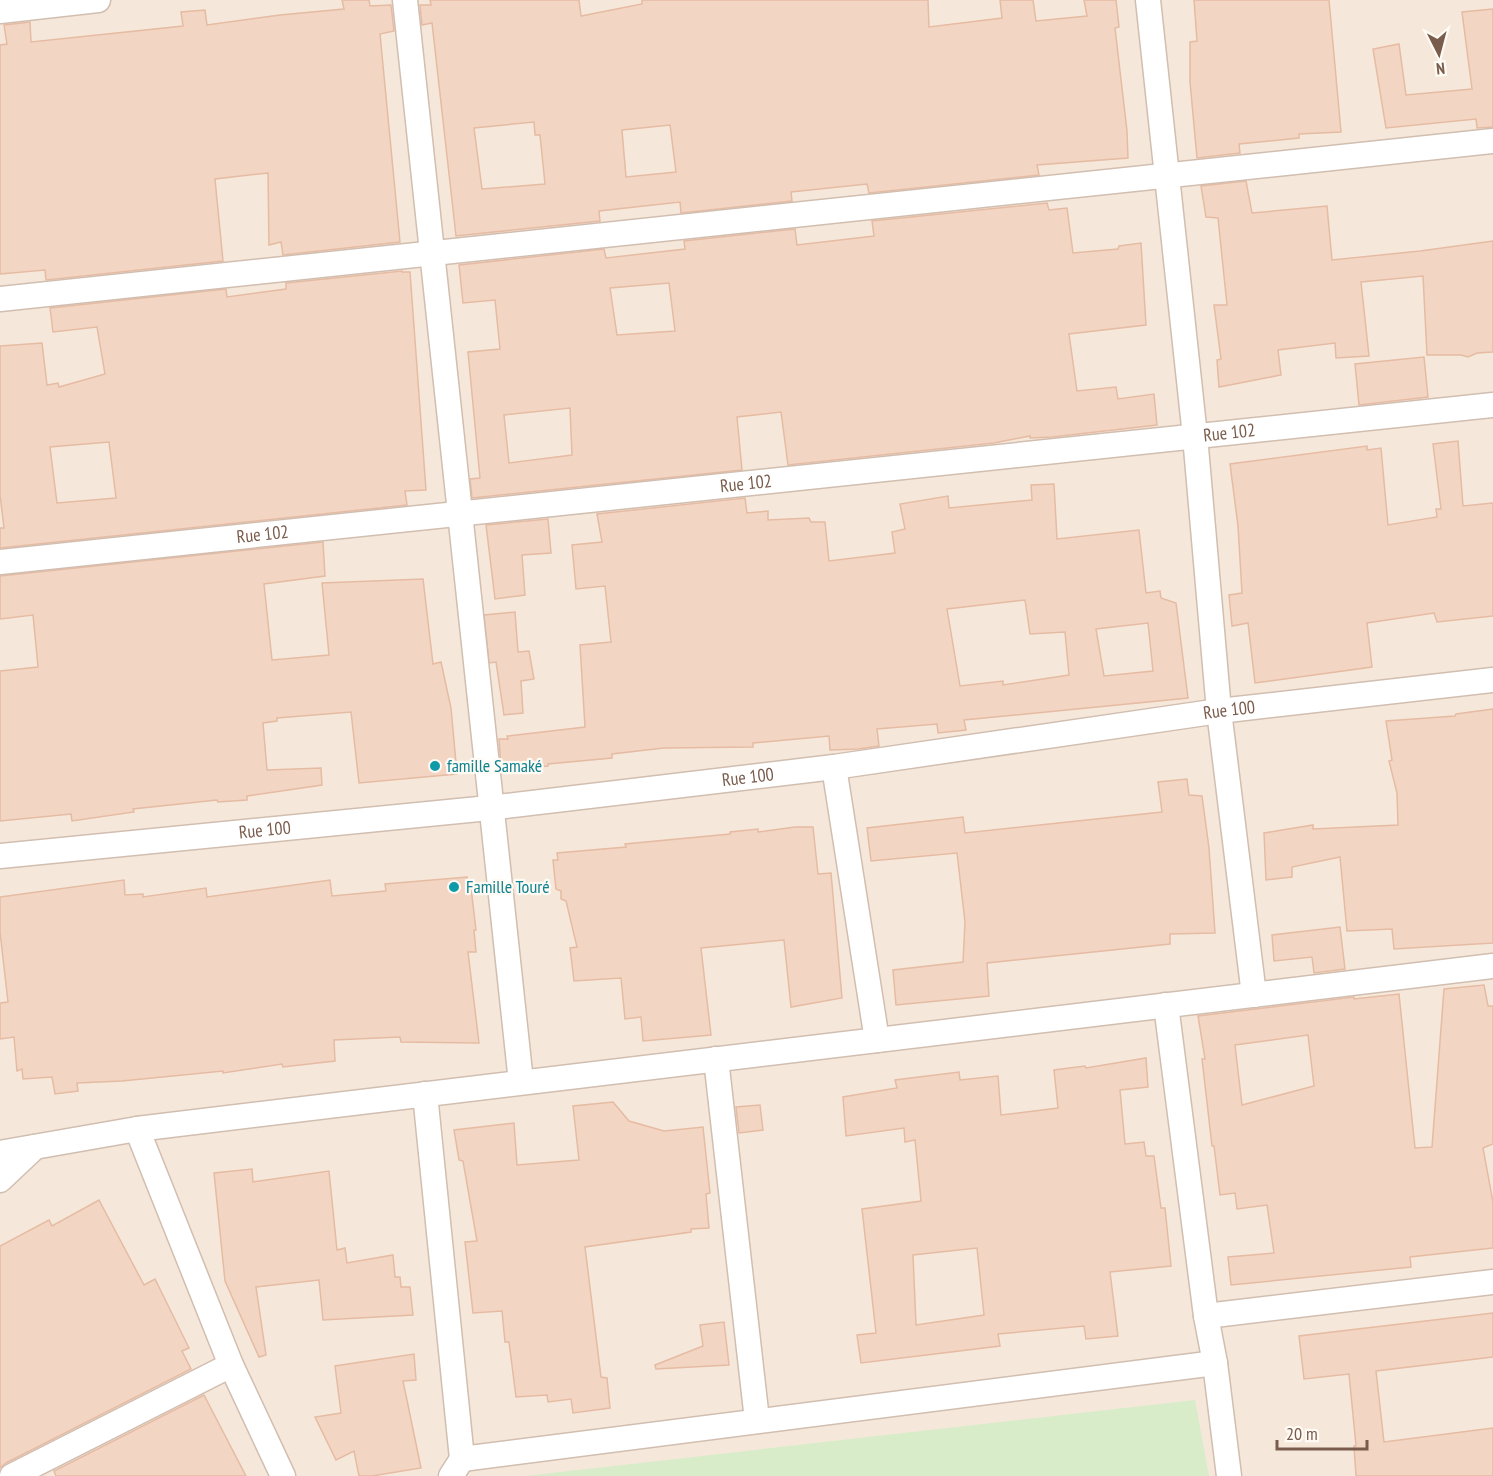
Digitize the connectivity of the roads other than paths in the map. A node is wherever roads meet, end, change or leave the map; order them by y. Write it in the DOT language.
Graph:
graph roads {
  1 [pos="98,0"];
  2 [pos="405,0"];
  3 [pos="1149,0"];
  4 [pos="0,11"];
  5 [pos="1493,141"];
  6 [pos="1167,175"];
  7 [pos="433,253"];
  8 [pos="0,299"];
  9 [pos="1493,405"];
  10 [pos="1195,436"];
  11 [pos="461,514"];
  12 [pos="0,562"];
  13 [pos="1493,680"];
  14 [pos="1219,711"];
  15 [pos="834,767"];
  16 [pos="489,808"];
  17 [pos="0,856"];
  18 [pos="1493,966"];
  19 [pos="1254,995"];
  20 [pos="1166,1005"];
  21 [pos="877,1040"];
  22 [pos="716,1059"];
  23 [pos="521,1082"];
  24 [pos="425,1094"];
  25 [pos="137,1129"];
  26 [pos="35,1147"];
  27 [pos="0,1153"];
  28 [pos="0,1180"];
  29 [pos="1493,1282"];
  30 [pos="1206,1316"];
  31 [pos="1215,1363"];
  32 [pos="231,1365"];
  33 [pos="757,1420"];
  34 [pos="457,1467"];
  35 [pos="12,1476"];
  36 [pos="283,1476"];
  37 [pos="1229,1476"];
  1 -- 4 [label="street"];
  2 -- 7 [label="street"];
  3 -- 6 [label="street"];
  5 -- 6 [label="street"];
  6 -- 7 [label="street"];
  6 -- 10 [label="street"];
  7 -- 8 [label="street"];
  7 -- 11 [label="street"];
  9 -- 10 [label="street, Rue 102"];
  10 -- 11 [label="street, Rue 102"];
  10 -- 14 [label="street"];
  11 -- 12 [label="street, Rue 102"];
  11 -- 16 [label="street"];
  13 -- 14 [label="street, Rue 100"];
  14 -- 15 [label="street, Rue 100"];
  14 -- 19 [label="street"];
  15 -- 16 [label="street, Rue 100"];
  15 -- 21 [label="street"];
  16 -- 17 [label="street, Rue 100"];
  16 -- 23 [label="street"];
  18 -- 19 [label="street"];
  19 -- 20 [label="street"];
  20 -- 21 [label="street"];
  20 -- 30 [label="street"];
  21 -- 22 [label="street"];
  22 -- 23 [label="street"];
  22 -- 33 [label="street"];
  23 -- 24 [label="street"];
  24 -- 25 [label="street"];
  24 -- 34 [label="street"];
  25 -- 26 [label="street"];
  25 -- 32 [label="street"];
  26 -- 27 [label="street"];
  26 -- 28 [label="street"];
  29 -- 30 [label="street"];
  30 -- 31 [label="street"];
  31 -- 33 [label="street"];
  31 -- 37 [label="street"];
  32 -- 35 [label="street"];
  32 -- 36 [label="street"];
  33 -- 34 [label="street"];
}
